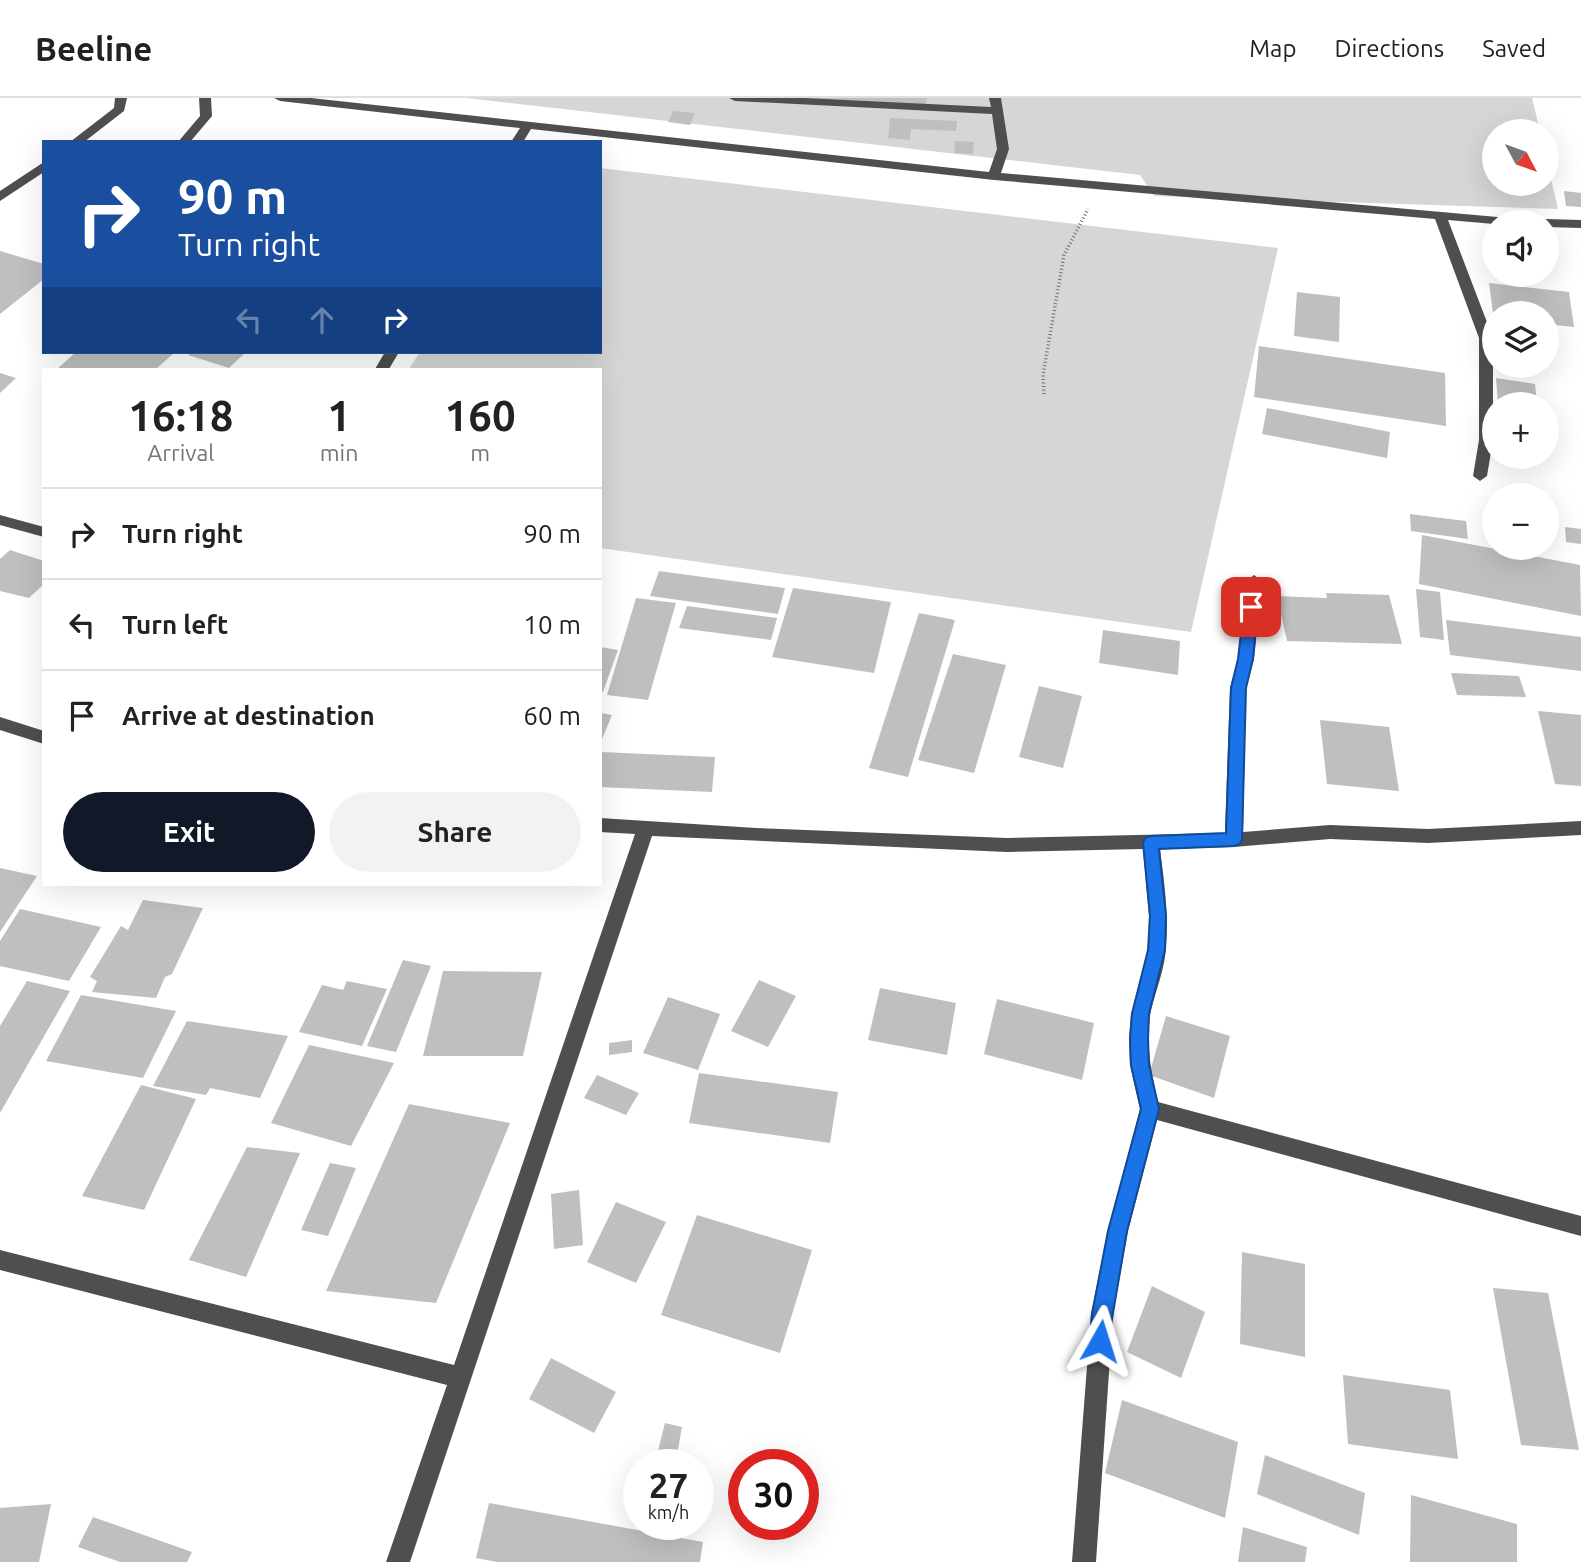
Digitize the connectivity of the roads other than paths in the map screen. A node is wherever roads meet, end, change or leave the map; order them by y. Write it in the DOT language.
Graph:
graph roads {
  1 [pos="121,98"];
  2 [pos="205,98"];
  3 [pos="280,98"];
  4 [pos="734,98"];
  5 [pos="329,101"];
  6 [pos="995,104"];
  7 [pos="527,125"];
  8 [pos="79,140"];
  9 [pos="186,140"];
  10 [pos="518,140"];
  11 [pos="42,167"];
  12 [pos="994,176"];
  13 [pos="0,197"];
  14 [pos="1441,218"];
  15 [pos="1482,220"];
  16 [pos="1559,223"];
  17 [pos="1581,224"];
  18 [pos="1480,477"];
  19 [pos="0,520"];
  20 [pos="42,531"];
  21 [pos="1254,581"];
  22 [pos="0,723"];
  23 [pos="42,737"];
  24 [pos="602,825"];
  25 [pos="646,828"];
  26 [pos="1581,828"];
  27 [pos="1234,840"];
  28 [pos="1151,843"];
  29 [pos="1150,1109"];
  30 [pos="1581,1226"];
  31 [pos="0,1260"];
  32 [pos="458,1377"];
  33 [pos="398,1562"];
  34 [pos="1084,1562"];
  1 -- 8 [label="street"];
  2 -- 9 [label="street"];
  3 -- 5 [label="street"];
  4 -- 6 [label="street"];
  5 -- 7 [label="street"];
  6 -- 12 [label="street"];
  7 -- 10 [label="street"];
  7 -- 12 [label="street"];
  11 -- 13 [label="street"];
  12 -- 14 [label="street"];
  14 -- 15 [label="street"];
  14 -- 18 [label="street"];
  16 -- 17 [label="street"];
  19 -- 20 [label="street"];
  21 -- 27 [label="street"];
  22 -- 23 [label="street"];
  24 -- 25 [label="street"];
  25 -- 28 [label="street"];
  25 -- 32 [label="street"];
  26 -- 27 [label="street"];
  27 -- 28 [label="street"];
  28 -- 29 [label="street"];
  29 -- 30 [label="street"];
  29 -- 34 [label="street"];
  31 -- 32 [label="street"];
  32 -- 33 [label="street"];
}
